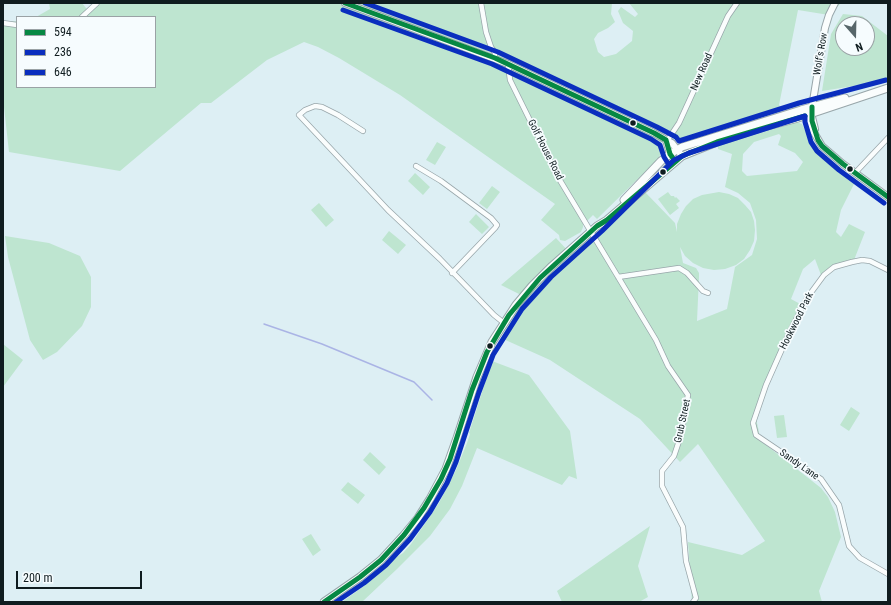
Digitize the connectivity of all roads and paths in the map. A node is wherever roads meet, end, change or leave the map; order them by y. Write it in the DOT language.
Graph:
graph roads {
  1 [pos="97,3"];
  2 [pos="345,3"];
  3 [pos="481,3"];
  4 [pos="737,3"];
  5 [pos="835,3"];
  6 [pos="83,16"];
  7 [pos="3,23"];
  8 [pos="16,25"];
  9 [pos="495,58"];
  10 [pos="508,64"];
  11 [pos="888,88"];
  12 [pos="809,111"];
  13 [pos="363,131"];
  14 [pos="888,138"];
  15 [pos="666,140"];
  16 [pos="673,152"];
  17 [pos="678,158"];
  18 [pos="416,166"];
  19 [pos="855,173"];
  20 [pos="888,197"];
  21 [pos="597,226"];
  22 [pos="591,232"];
  23 [pos="888,270"];
  24 [pos="452,273"];
  25 [pos="618,277"];
  26 [pos="708,293"];
  27 [pos="504,323"];
  28 [pos="756,435"];
  29 [pos="888,574"];
  30 [pos="324,602"];
  31 [pos="693,602"];
  1 -- 6 [label="street"];
  2 -- 9 [label="main road"];
  3 -- 9 [label="street"];
  4 -- 15 [label="street, New Road"];
  5 -- 12 [label="main road, Wolf's Row"];
  7 -- 8 [label="street"];
  9 -- 10 [label="main road"];
  10 -- 15 [label="main road"];
  10 -- 22 [label="street, Golf House Road"];
  11 -- 12 [label="main road"];
  12 -- 16 [label="main road"];
  12 -- 17 [label="main road"];
  12 -- 19 [label="main road"];
  13 -- 24 [label="street"];
  14 -- 19 [label="street"];
  15 -- 16 [label="main road"];
  16 -- 17 [label="main road"];
  16 -- 21 [label="main road"];
  17 -- 21 [label="main road"];
  18 -- 24 [label="street"];
  19 -- 20 [label="main road"];
  21 -- 22 [label="main road"];
  22 -- 25 [label="street, Grub Street"];
  22 -- 27 [label="main road"];
  23 -- 28 [label="street, Hookwood Park"];
  24 -- 27 [label="street"];
  25 -- 26 [label="street"];
  25 -- 31 [label="street, Grub Street"];
  27 -- 30 [label="main road"];
  28 -- 29 [label="street, Sandy Lane"];
}
